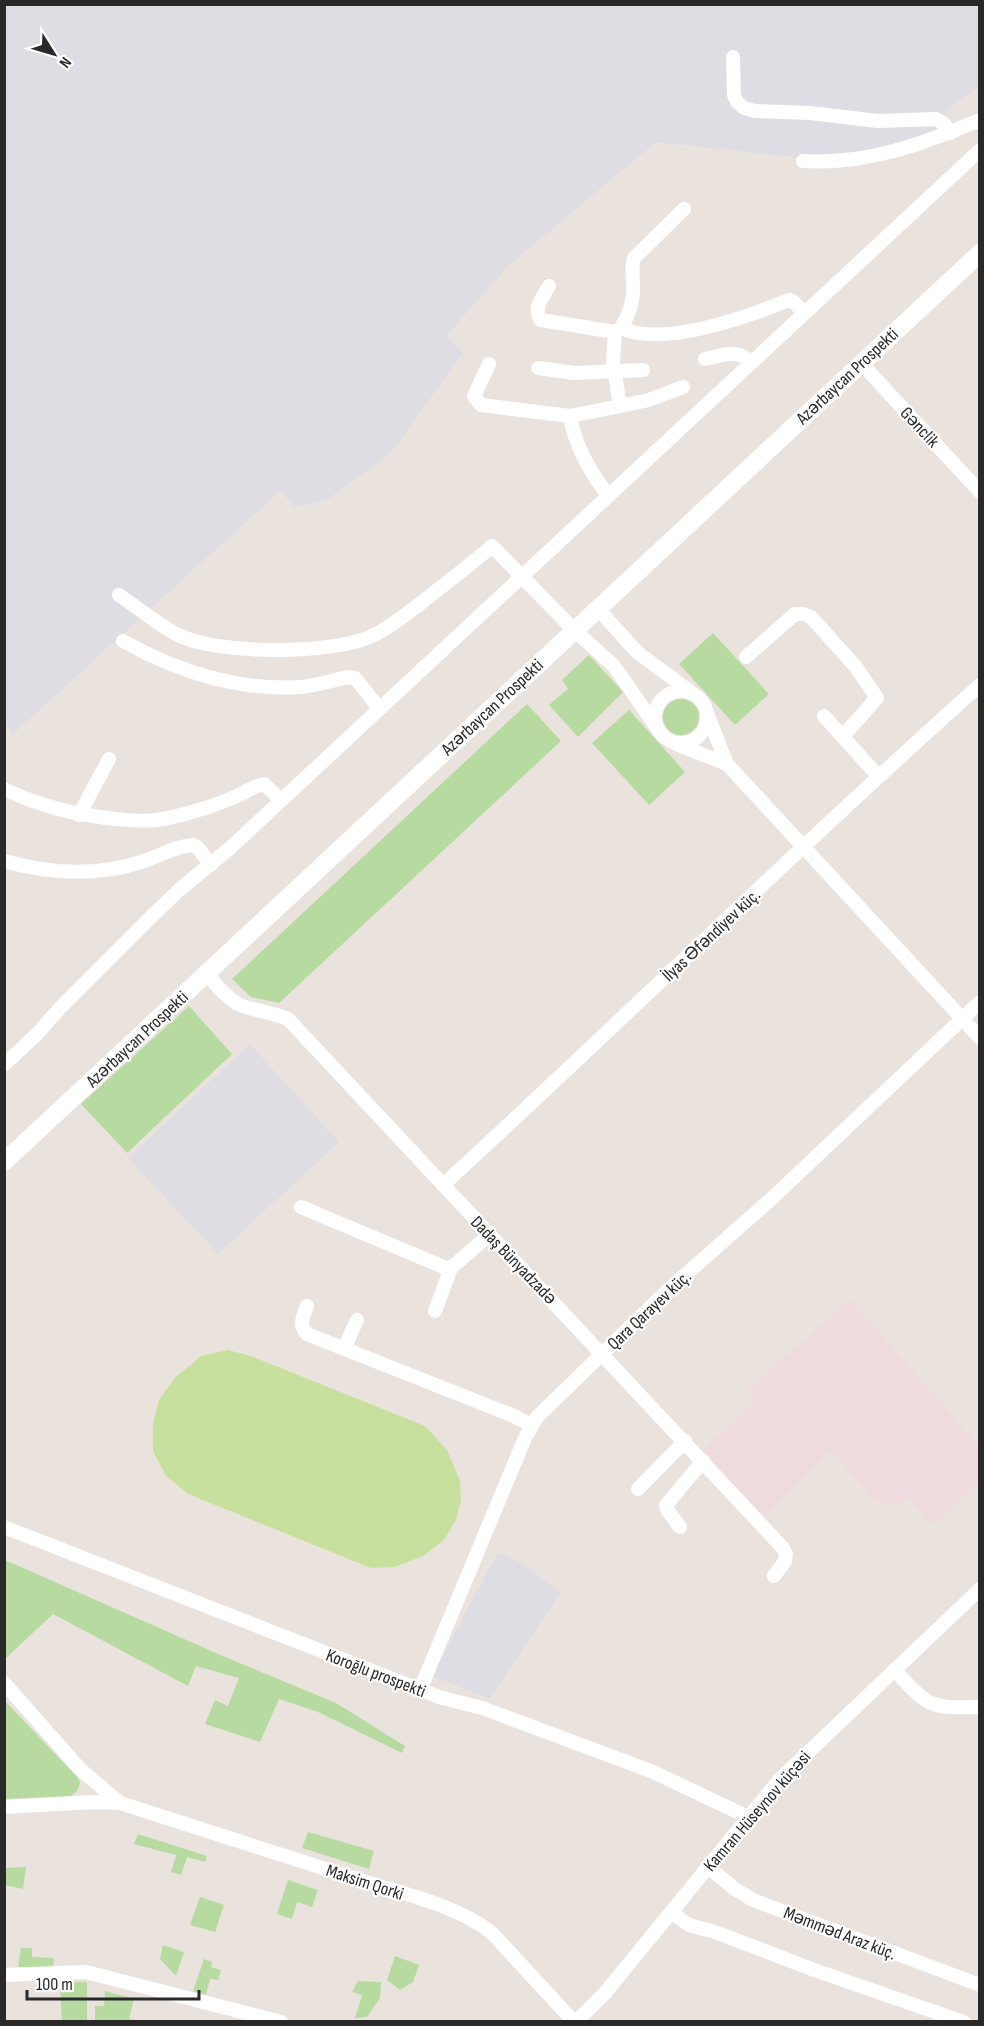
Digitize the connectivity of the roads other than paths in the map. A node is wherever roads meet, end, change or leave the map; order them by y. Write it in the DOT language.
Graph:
graph roads {
  1 [pos="733,57"];
  2 [pos="980,120"];
  3 [pos="950,133"];
  4 [pos="980,150"];
  5 [pos="803,161"];
  6 [pos="684,209"];
  7 [pos="980,253"];
  8 [pos="549,286"];
  9 [pos="804,313"];
  10 [pos="618,330"];
  11 [pos="705,359"];
  12 [pos="751,362"];
  13 [pos="861,363"];
  14 [pos="489,364"];
  15 [pos="538,368"];
  16 [pos="644,370"];
  17 [pos="615,372"];
  18 [pos="683,387"];
  19 [pos="620,406"];
  20 [pos="570,416"];
  21 [pos="980,492"];
  22 [pos="608,495"];
  23 [pos="523,577"];
  24 [pos="119,595"];
  25 [pos="598,609"];
  26 [pos="574,630"];
  27 [pos="123,641"];
  28 [pos="747,657"];
  29 [pos="980,685"];
  30 [pos="696,696"];
  31 [pos="379,708"];
  32 [pos="706,710"];
  33 [pos="825,716"];
  34 [pos="665,736"];
  35 [pos="843,736"];
  36 [pos="109,759"];
  37 [pos="727,764"];
  38 [pos="878,776"];
  39 [pos="4,789"];
  40 [pos="280,800"];
  41 [pos="79,815"];
  42 [pos="804,847"];
  43 [pos="4,861"];
  44 [pos="211,865"];
  45 [pos="207,974"];
  46 [pos="980,1002"];
  47 [pos="961,1018"];
  48 [pos="980,1038"];
  49 [pos="4,1065"];
  50 [pos="4,1162"];
  51 [pos="442,1185"];
  52 [pos="301,1207"];
  53 [pos="489,1235"];
  54 [pos="451,1268"];
  55 [pos="307,1306"];
  56 [pos="435,1311"];
  57 [pos="357,1320"];
  58 [pos="344,1349"];
  59 [pos="603,1353"];
  60 [pos="531,1425"];
  61 [pos="685,1441"];
  62 [pos="703,1461"];
  63 [pos="638,1489"];
  64 [pos="4,1527"];
  65 [pos="680,1527"];
  66 [pos="774,1576"];
  67 [pos="980,1589"];
  68 [pos="894,1670"];
  69 [pos="4,1683"];
  70 [pos="420,1690"];
  71 [pos="980,1707"];
  72 [pos="80,1769"];
  73 [pos="68,1803"];
  74 [pos="120,1803"];
  75 [pos="4,1807"];
  76 [pos="748,1817"];
  77 [pos="708,1867"];
  78 [pos="671,1912"];
  79 [pos="4,1975"];
  80 [pos="980,1985"];
  81 [pos="282,2022"];
  82 [pos="575,2022"];
  83 [pos="964,2022"];
  1 -- 3 [label="street"];
  2 -- 3 [label="street"];
  3 -- 5 [label="street"];
  4 -- 9 [label="street"];
  6 -- 10 [label="street"];
  7 -- 13 [label="street, Azərbaycan Prospekti"];
  8 -- 10 [label="street"];
  9 -- 10 [label="street"];
  9 -- 12 [label="street"];
  10 -- 17 [label="street"];
  11 -- 12 [label="street"];
  12 -- 22 [label="street"];
  13 -- 21 [label="street, Gənclik"];
  13 -- 25 [label="street, Azərbaycan Prospekti"];
  14 -- 20 [label="street"];
  15 -- 17 [label="street"];
  16 -- 17 [label="street"];
  17 -- 19 [label="street"];
  18 -- 19 [label="street"];
  19 -- 20 [label="street"];
  20 -- 22 [label="street"];
  22 -- 23 [label="street"];
  23 -- 24 [label="street"];
  23 -- 26 [label="street"];
  23 -- 31 [label="street"];
  25 -- 26 [label="street, Azərbaycan Prospekti"];
  25 -- 30 [label="street"];
  26 -- 34 [label="street"];
  26 -- 45 [label="street, Azərbaycan Prospekti"];
  27 -- 31 [label="street"];
  28 -- 35 [label="street"];
  29 -- 38 [label="street, İlyas Əfəndiyev küç."];
  30 -- 32 [label="street"];
  30 -- 34 [label="street"];
  31 -- 40 [label="street"];
  32 -- 34 [label="street"];
  32 -- 37 [label="street"];
  33 -- 35 [label="street"];
  34 -- 37 [label="street"];
  35 -- 38 [label="street"];
  36 -- 41 [label="street"];
  37 -- 42 [label="street"];
  38 -- 42 [label="street, İlyas Əfəndiyev küç."];
  39 -- 41 [label="street"];
  40 -- 41 [label="street"];
  40 -- 44 [label="street"];
  42 -- 47 [label="street"];
  42 -- 51 [label="street, İlyas Əfəndiyev küç."];
  43 -- 44 [label="street"];
  44 -- 49 [label="street"];
  45 -- 50 [label="street, Azərbaycan Prospekti"];
  45 -- 51 [label="street, Dadaş Bünyadzadə"];
  46 -- 47 [label="street, Qara Qarayev küç."];
  47 -- 48 [label="street"];
  47 -- 59 [label="street, Qara Qarayev küç."];
  51 -- 53 [label="street, Dadaş Bünyadzadə"];
  52 -- 54 [label="street"];
  53 -- 54 [label="street"];
  53 -- 59 [label="street, Dadaş Bünyadzadə"];
  54 -- 56 [label="street"];
  55 -- 58 [label="street"];
  57 -- 58 [label="street"];
  58 -- 60 [label="street"];
  59 -- 60 [label="street, Qara Qarayev küç."];
  59 -- 61 [label="street, Dadaş Bünyadzadə"];
  60 -- 70 [label="street, Qara Qarayev küç."];
  61 -- 62 [label="street, Dadaş Bünyadzadə"];
  61 -- 63 [label="street"];
  62 -- 65 [label="street"];
  62 -- 66 [label="street, Dadaş Bünyadzadə"];
  64 -- 70 [label="street, Koroğlu prospekti"];
  67 -- 68 [label="street, Kamran Hüseynov küçəsi"];
  68 -- 71 [label="street"];
  68 -- 76 [label="street, Kamran Hüseynov küçəsi"];
  69 -- 72 [label="street"];
  70 -- 76 [label="street, Koroğlu prospekti"];
  72 -- 73 [label="street"];
  72 -- 74 [label="street"];
  73 -- 74 [label="street"];
  73 -- 75 [label="street"];
  74 -- 82 [label="street, Maksim Qorki"];
  76 -- 77 [label="street, Kamran Hüseynov küçəsi"];
  77 -- 78 [label="street, Kamran Hüseynov küçəsi"];
  77 -- 80 [label="street, Məmməd Araz küç."];
  78 -- 82 [label="street, Kamran Hüseynov küçəsi"];
  78 -- 83 [label="street"];
  79 -- 81 [label="street"];
}
